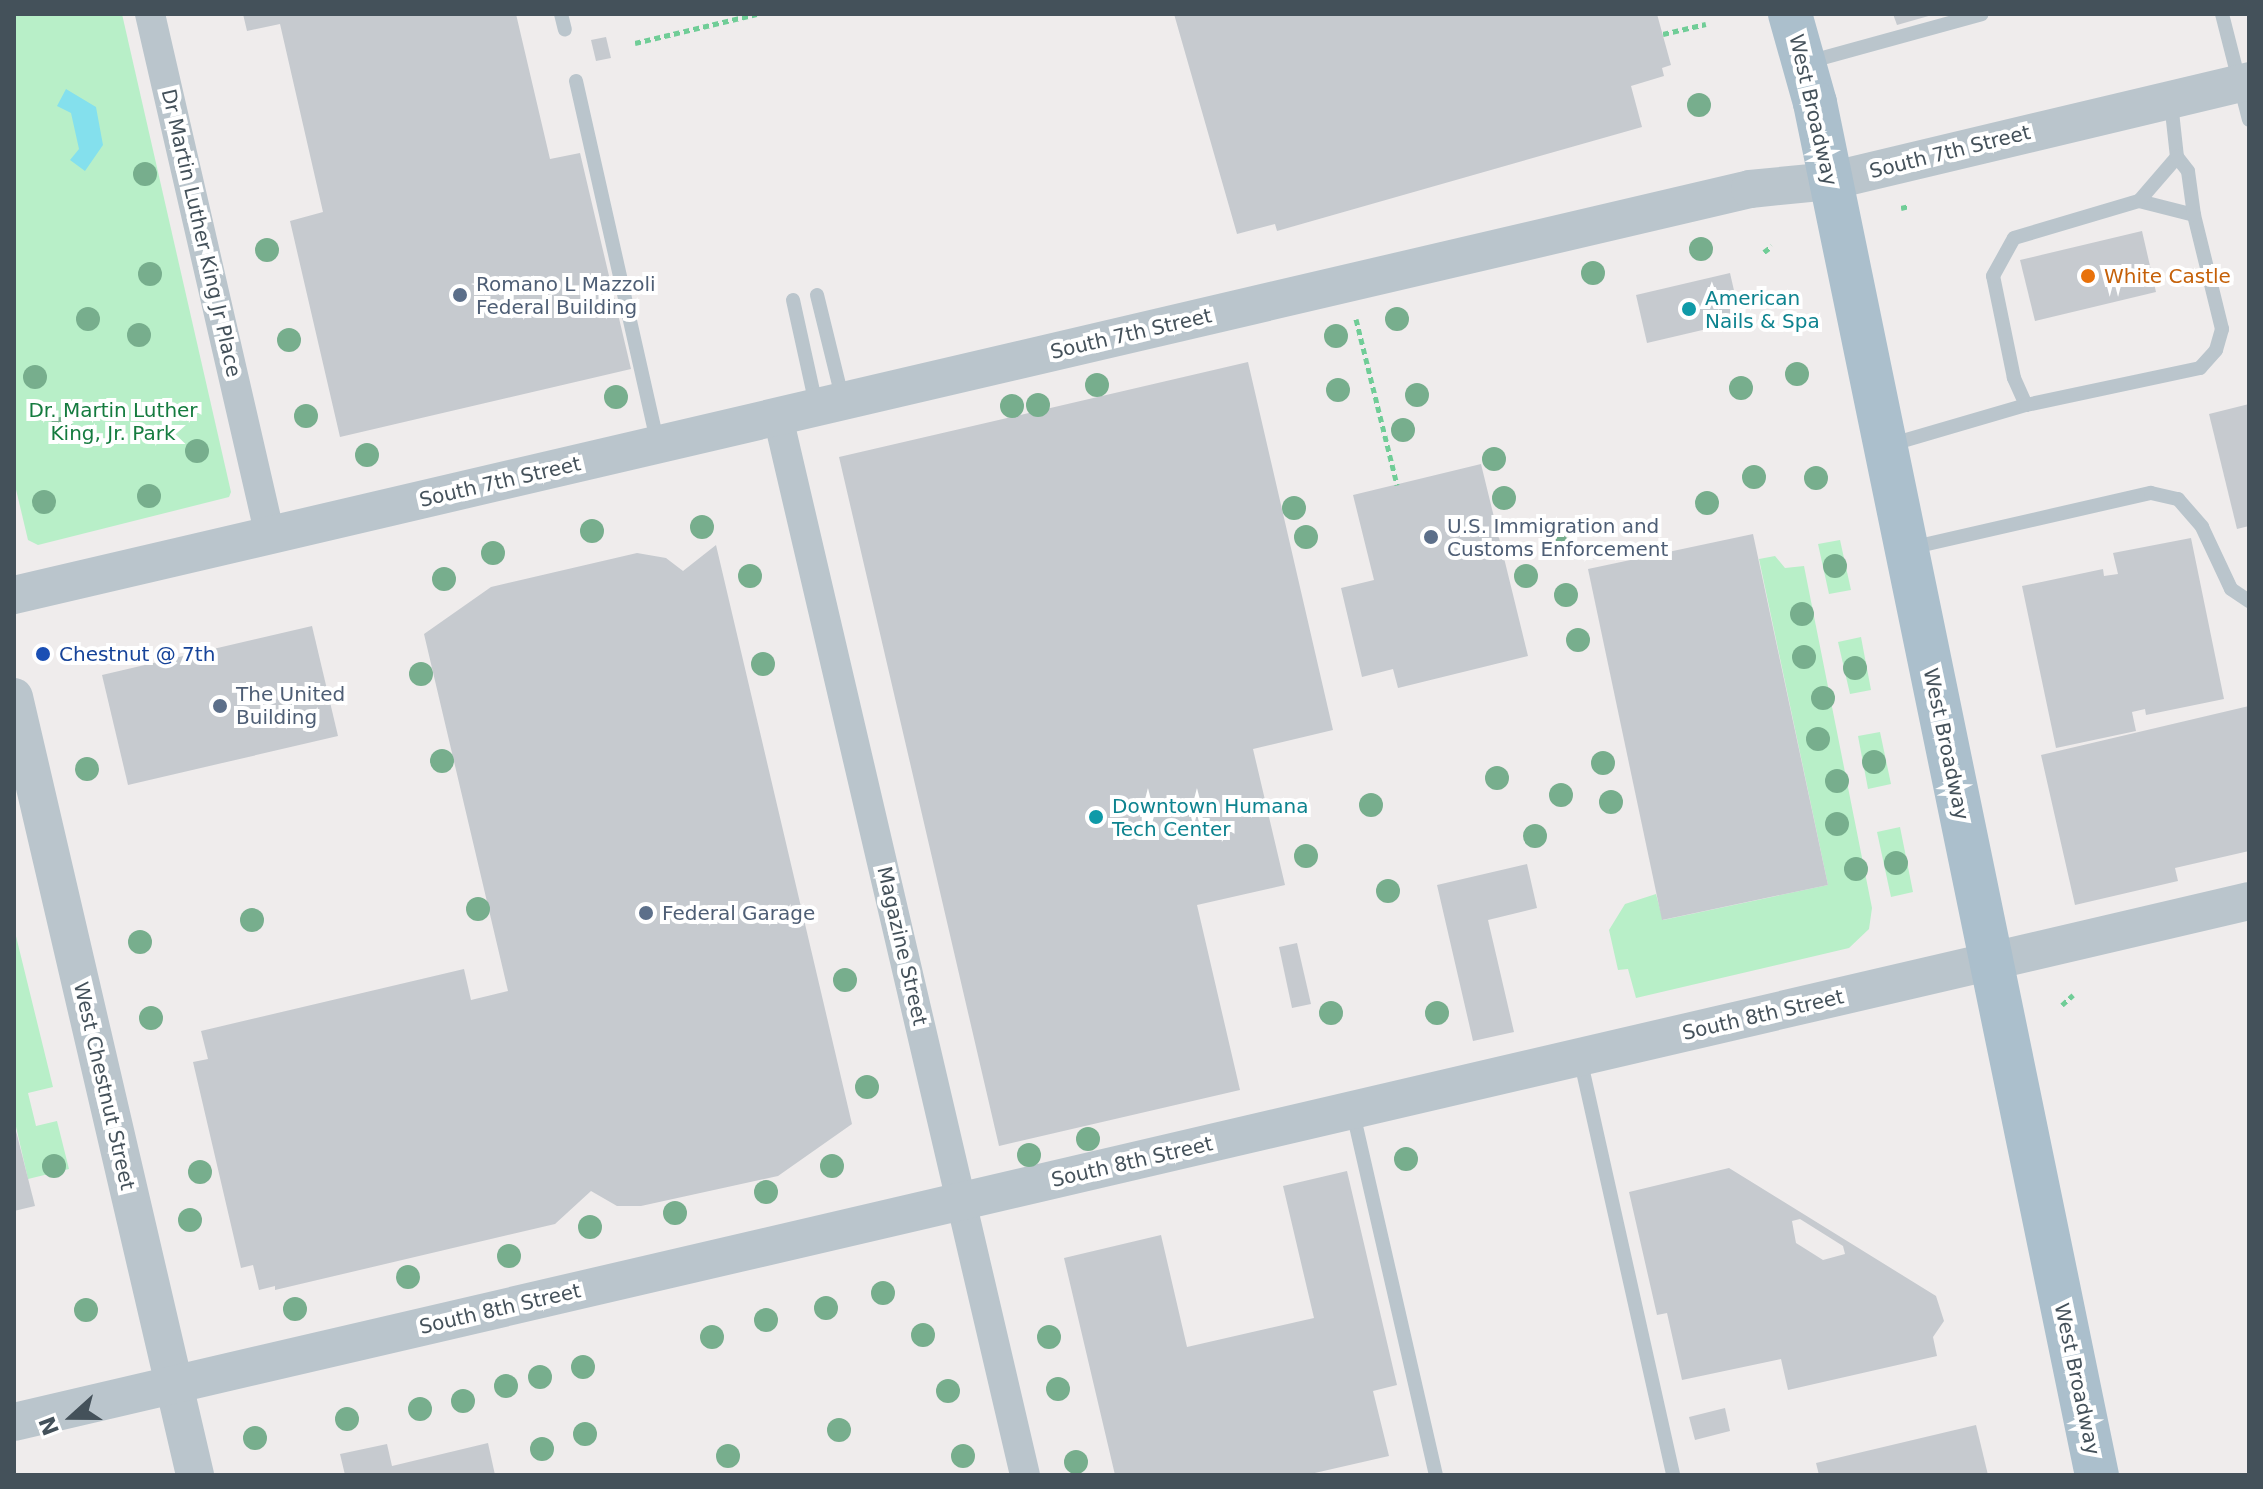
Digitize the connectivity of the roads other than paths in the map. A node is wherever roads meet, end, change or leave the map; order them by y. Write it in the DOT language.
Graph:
graph roads {
  1 [pos="150,14"];
  2 [pos="561,14"];
  3 [pos="1790,14"];
  4 [pos="1982,14"];
  5 [pos="2222,14"];
  6 [pos="565,30"];
  7 [pos="1803,63"];
  8 [pos="576,81"];
  9 [pos="2245,82"];
  10 [pos="2170,99"];
  11 [pos="2249,120"];
  12 [pos="2177,157"];
  13 [pos="1830,181"];
  14 [pos="2139,201"];
  15 [pos="2194,215"];
  16 [pos="817,295"];
  17 [pos="793,300"];
  18 [pos="830,405"];
  19 [pos="2026,405"];
  20 [pos="778,417"];
  21 [pos="658,445"];
  22 [pos="1885,446"];
  23 [pos="270,536"];
  24 [pos="1906,549"];
  25 [pos="14,595"];
  26 [pos="2249,601"];
  27 [pos="14,697"];
  28 [pos="2249,901"];
  29 [pos="1991,962"];
  30 [pos="1580,1057"];
  31 [pos="1352,1110"];
  32 [pos="962,1202"];
  33 [pos="174,1385"];
  34 [pos="14,1422"];
  35 [pos="195,1475"];
  36 [pos="1025,1475"];
  37 [pos="1436,1475"];
  38 [pos="1673,1475"];
  39 [pos="2097,1475"];
  1 -- 23 [label="street, Dr Martin Luther King Jr Place"];
  2 -- 6 [label="lane"];
  3 -- 7 [label="main road, West Broadway"];
  4 -- 7 [label="lane"];
  5 -- 9 [label="lane"];
  7 -- 13 [label="main road, West Broadway"];
  8 -- 21 [label="lane"];
  9 -- 10 [label="street, South 7th Street"];
  9 -- 11 [label="lane"];
  10 -- 12 [label="lane"];
  10 -- 13 [label="street, South 7th Street"];
  12 -- 14 [label="lane"];
  12 -- 15 [label="lane"];
  13 -- 18 [label="street, South 7th Street"];
  13 -- 22 [label="main road, West Broadway"];
  14 -- 15 [label="lane"];
  14 -- 19 [label="lane"];
  15 -- 19 [label="lane"];
  16 -- 18 [label="lane"];
  17 -- 18 [label="lane"];
  18 -- 20 [label="street, South 7th Street"];
  19 -- 22 [label="lane"];
  20 -- 21 [label="street, South 7th Street"];
  20 -- 32 [label="street, Magazine Street"];
  21 -- 23 [label="street, South 7th Street"];
  22 -- 24 [label="main road, West Broadway"];
  23 -- 25 [label="street, South 7th Street"];
  24 -- 26 [label="lane"];
  24 -- 29 [label="main road, West Broadway"];
  27 -- 33 [label="street, West Chestnut Street"];
  28 -- 29 [label="street, South 8th Street"];
  29 -- 30 [label="street, South 8th Street"];
  29 -- 39 [label="main road, West Broadway"];
  30 -- 31 [label="street, South 8th Street"];
  30 -- 38 [label="lane"];
  31 -- 32 [label="street, South 8th Street"];
  31 -- 37 [label="lane"];
  32 -- 33 [label="street, South 8th Street"];
  32 -- 36 [label="street, Magazine Street"];
  33 -- 34 [label="street, South 8th Street"];
  33 -- 35 [label="street, West Chestnut Street"];
}
